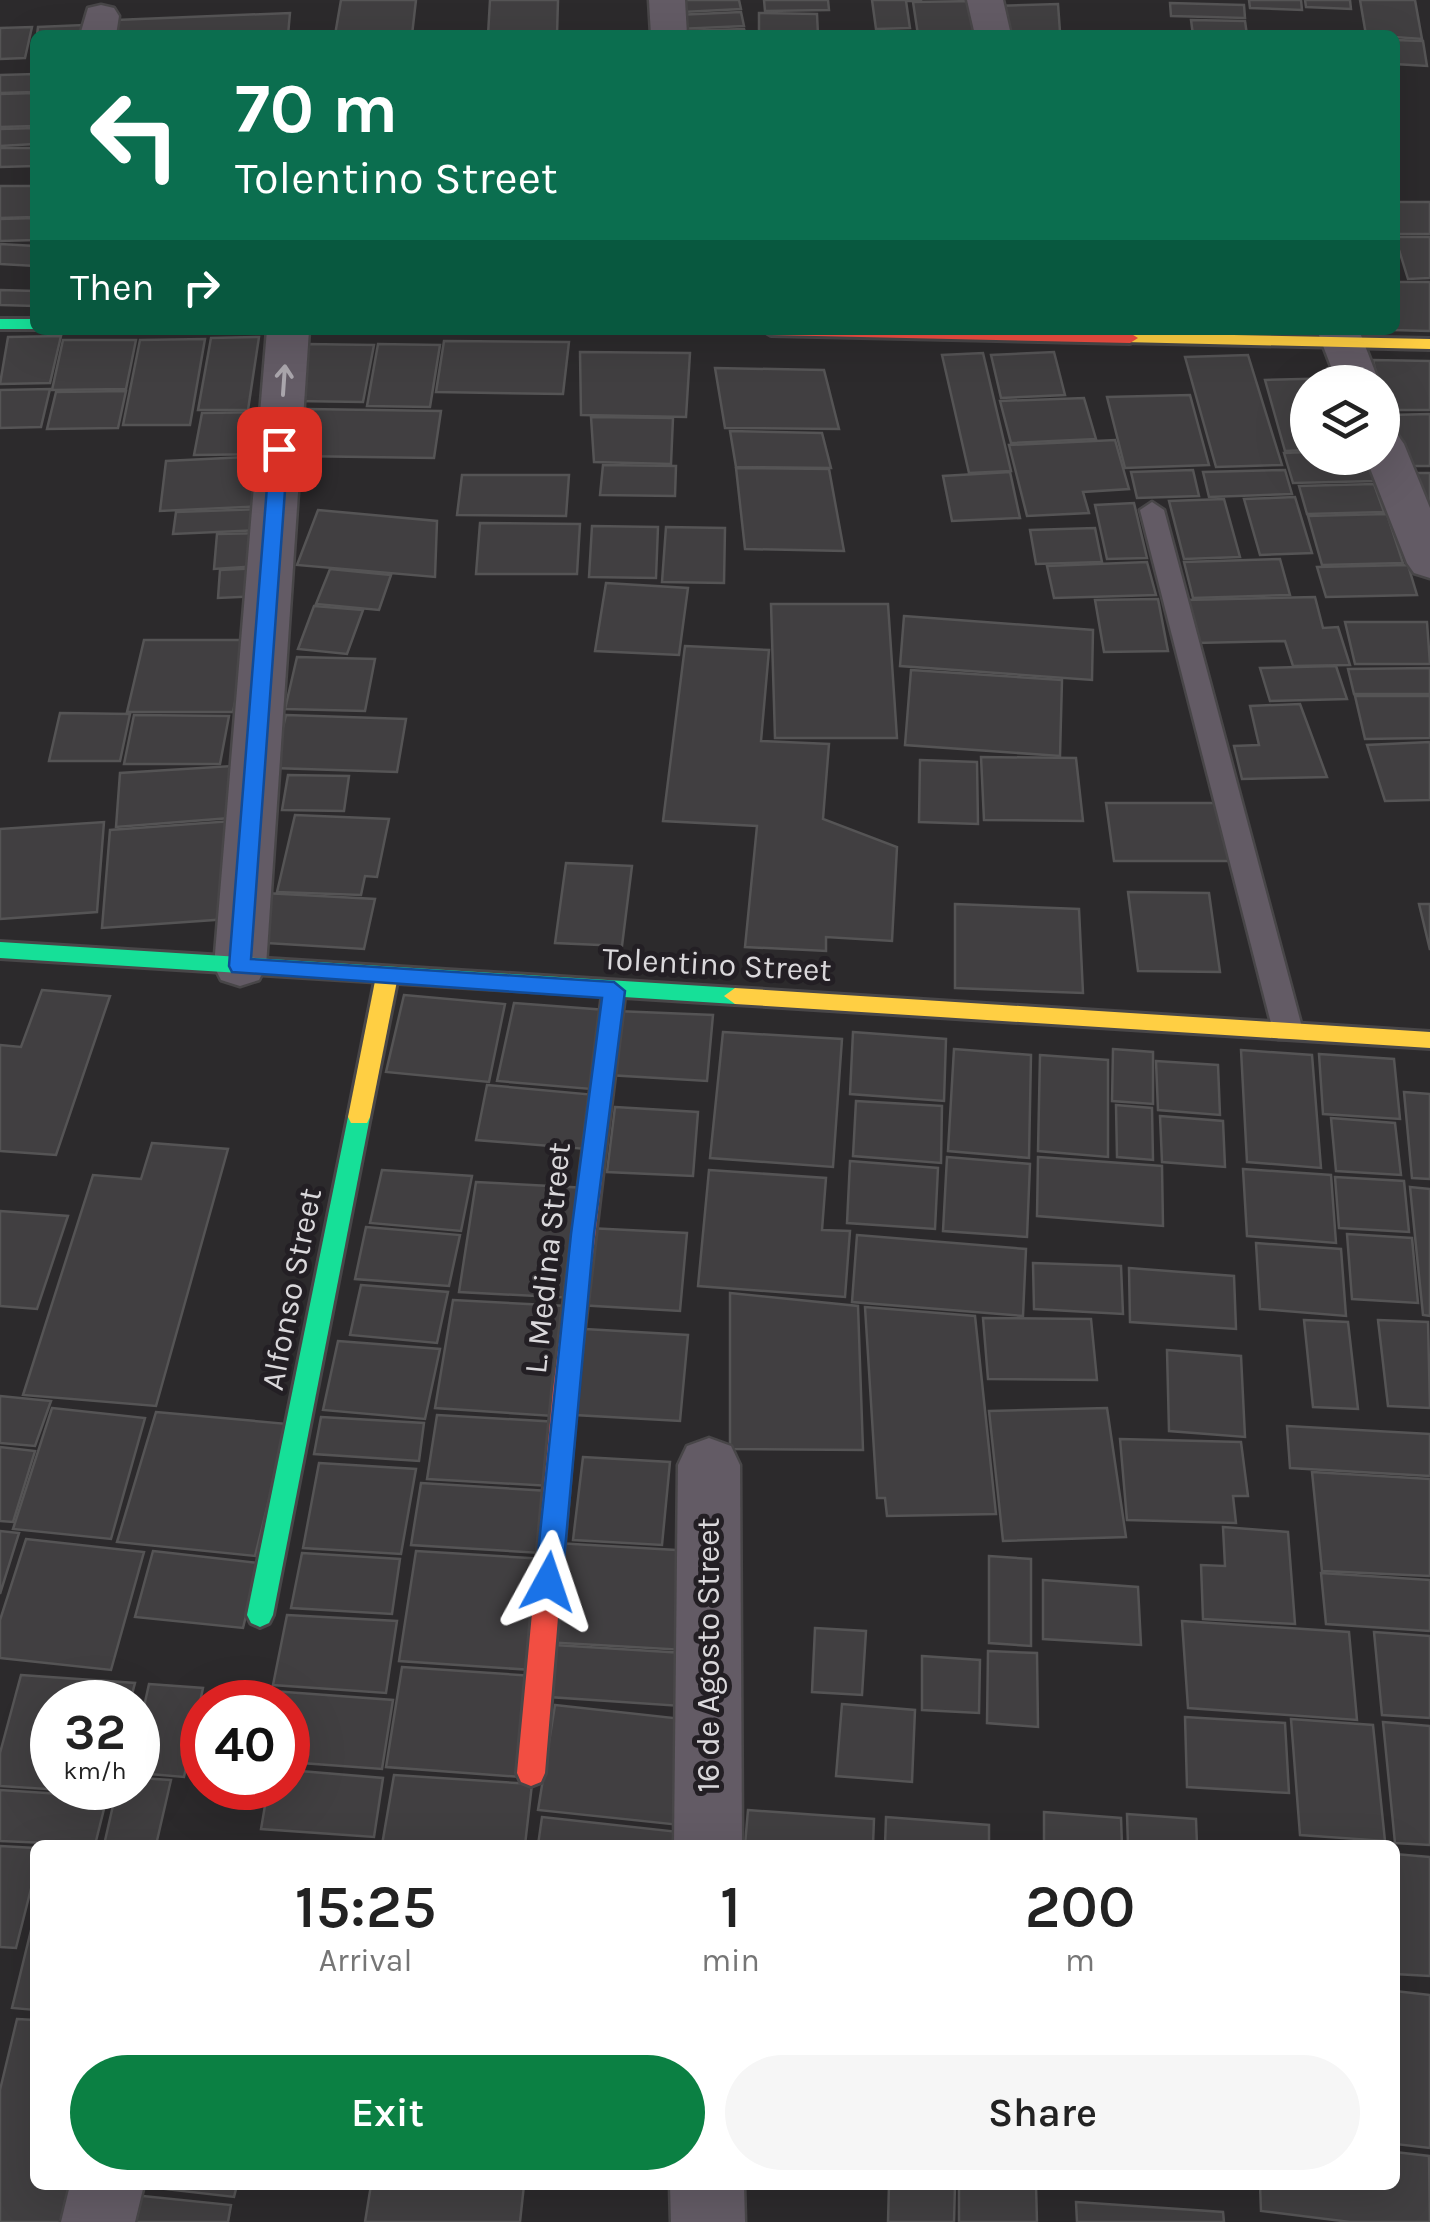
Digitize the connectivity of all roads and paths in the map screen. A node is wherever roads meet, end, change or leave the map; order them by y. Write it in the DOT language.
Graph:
graph roads {
  1 [pos="668,0"];
  2 [pos="985,0"];
  3 [pos="669,30"];
  4 [pos="992,30"];
  5 [pos="0,324"];
  6 [pos="30,324"];
  7 [pos="288,335"];
  8 [pos="1202,335"];
  9 [pos="1340,336"];
  10 [pos="1430,344"];
  11 [pos="1351,365"];
  12 [pos="1395,475"];
  13 [pos="1152,510"];
  14 [pos="1430,563"];
  15 [pos="0,950"];
  16 [pos="240,966"];
  17 [pos="387,976"];
  18 [pos="614,991"];
  19 [pos="1288,1031"];
  20 [pos="1430,1040"];
  21 [pos="708,1465"];
  22 [pos="260,1616"];
  23 [pos="532,1773"];
  24 [pos="708,1840"];
  25 [pos="105,2190"];
  26 [pos="707,2190"];
  27 [pos="98,2222"];
  28 [pos="708,2222"];
  1 -- 3 [label="street"];
  2 -- 4 [label="street"];
  5 -- 6 [label="street"];
  16 -- 7 [label="street, one-way"];
  8 -- 9 [label="street"];
  9 -- 10 [label="street"];
  9 -- 11 [label="street"];
  12 -- 14 [label="street"];
  13 -- 19 [label="lane"];
  15 -- 16 [label="street, Tolentino Street"];
  16 -- 17 [label="street, Tolentino Street"];
  17 -- 18 [label="street, Tolentino Street"];
  17 -- 22 [label="street, Alfonso Street"];
  18 -- 19 [label="street, Tolentino Street"];
  18 -- 23 [label="street, L. Medina Street"];
  19 -- 20 [label="street, Tolentino Street"];
  21 -- 24 [label="street, 16 de Agosto Street"];
  25 -- 27 [label="street"];
  26 -- 28 [label="street"];
}
